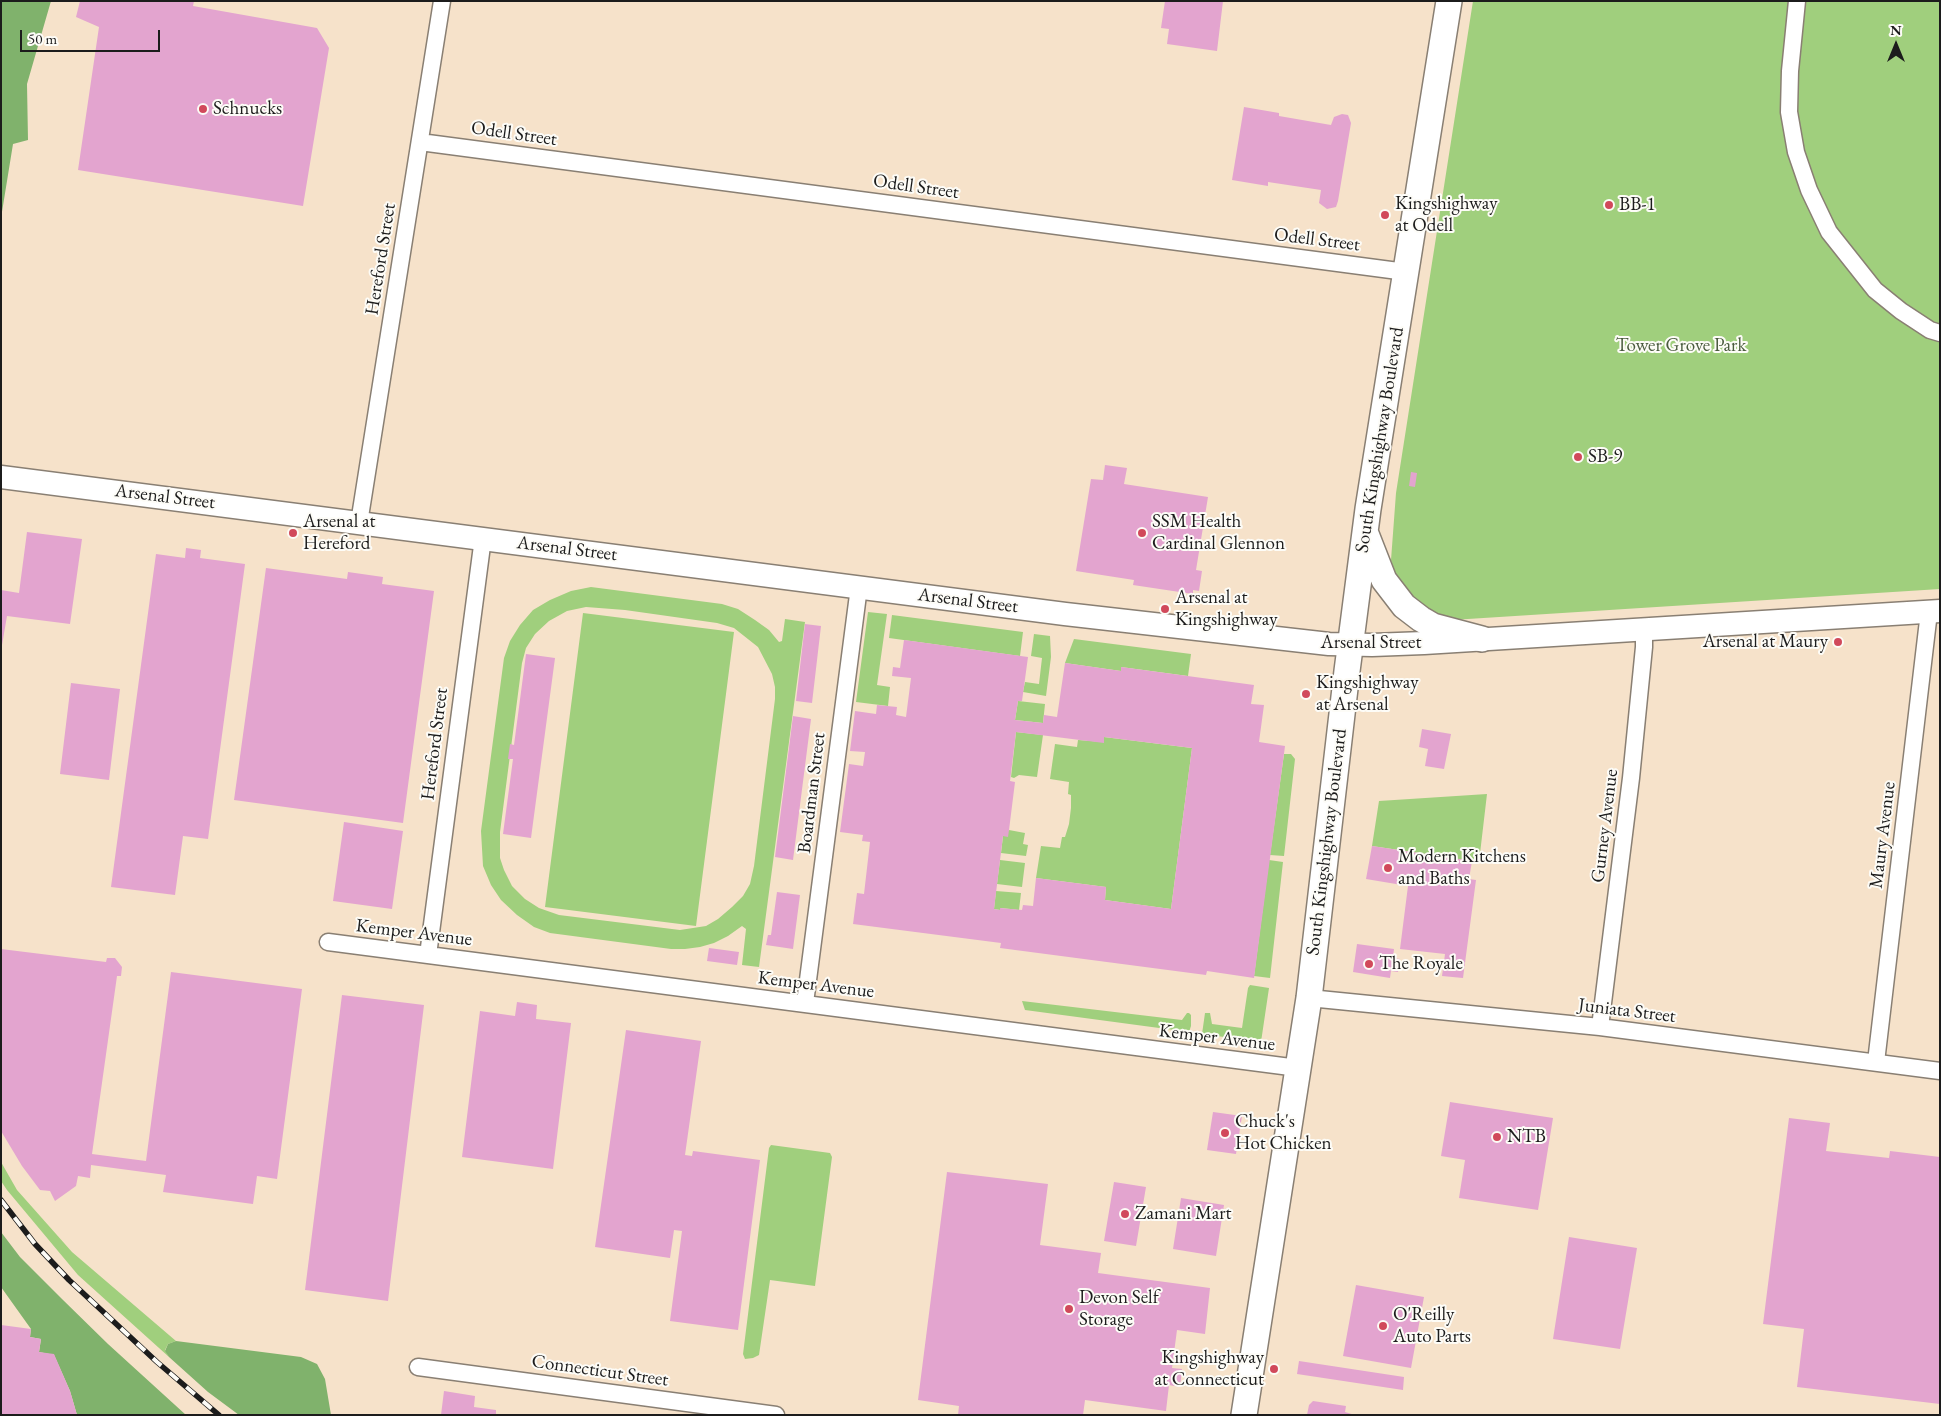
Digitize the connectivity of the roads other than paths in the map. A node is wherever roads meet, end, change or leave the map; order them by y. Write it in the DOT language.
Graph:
graph roads {
  1 [pos="442,1"];
  2 [pos="1449,1"];
  3 [pos="1797,1"];
  4 [pos="420,142"];
  5 [pos="1406,272"];
  6 [pos="1940,333"];
  7 [pos="1,477"];
  8 [pos="359,522"];
  9 [pos="1365,531"];
  10 [pos="482,538"];
  11 [pos="859,587"];
  12 [pos="1934,611"];
  13 [pos="1644,630"];
  14 [pos="1482,639"];
  15 [pos="1350,645"];
  16 [pos="328,942"];
  17 [pos="428,955"];
  18 [pos="1309,998"];
  19 [pos="805,1004"];
  20 [pos="1600,1027"];
  21 [pos="1876,1062"];
  22 [pos="1298,1068"];
  23 [pos="1940,1071"];
  24 [pos="418,1367"];
  25 [pos="776,1415"];
  26 [pos="1244,1415"];
  1 -- 4 [label="street, Hereford Street"];
  2 -- 5 [label="main road, South Kingshighway Boulevard"];
  3 -- 6 [label="street"];
  4 -- 5 [label="street, Odell Street"];
  4 -- 8 [label="street, Hereford Street"];
  5 -- 9 [label="main road, South Kingshighway Boulevard"];
  7 -- 8 [label="main road, Arsenal Street"];
  8 -- 10 [label="main road, Arsenal Street"];
  9 -- 14 [label="main road"];
  9 -- 15 [label="main road, South Kingshighway Boulevard"];
  10 -- 11 [label="main road, Arsenal Street"];
  10 -- 17 [label="street, Hereford Street"];
  11 -- 15 [label="main road, Arsenal Street"];
  11 -- 19 [label="street, Boardman Street"];
  12 -- 13 [label="main road, Arsenal Street"];
  12 -- 21 [label="street, Maury Avenue"];
  13 -- 14 [label="main road, Arsenal Street"];
  13 -- 20 [label="street, Gurney Avenue"];
  14 -- 15 [label="main road, Arsenal Street"];
  15 -- 18 [label="main road, South Kingshighway Boulevard"];
  16 -- 17 [label="street, Kemper Avenue"];
  17 -- 19 [label="street, Kemper Avenue"];
  18 -- 20 [label="street, Juniata Street"];
  18 -- 22 [label="main road, South Kingshighway Boulevard"];
  19 -- 22 [label="street, Kemper Avenue"];
  20 -- 21 [label="street, Juniata Street"];
  21 -- 23 [label="street, Juniata Street"];
  22 -- 26 [label="main road, South Kingshighway Boulevard"];
  24 -- 25 [label="street, Connecticut Street"];
}
